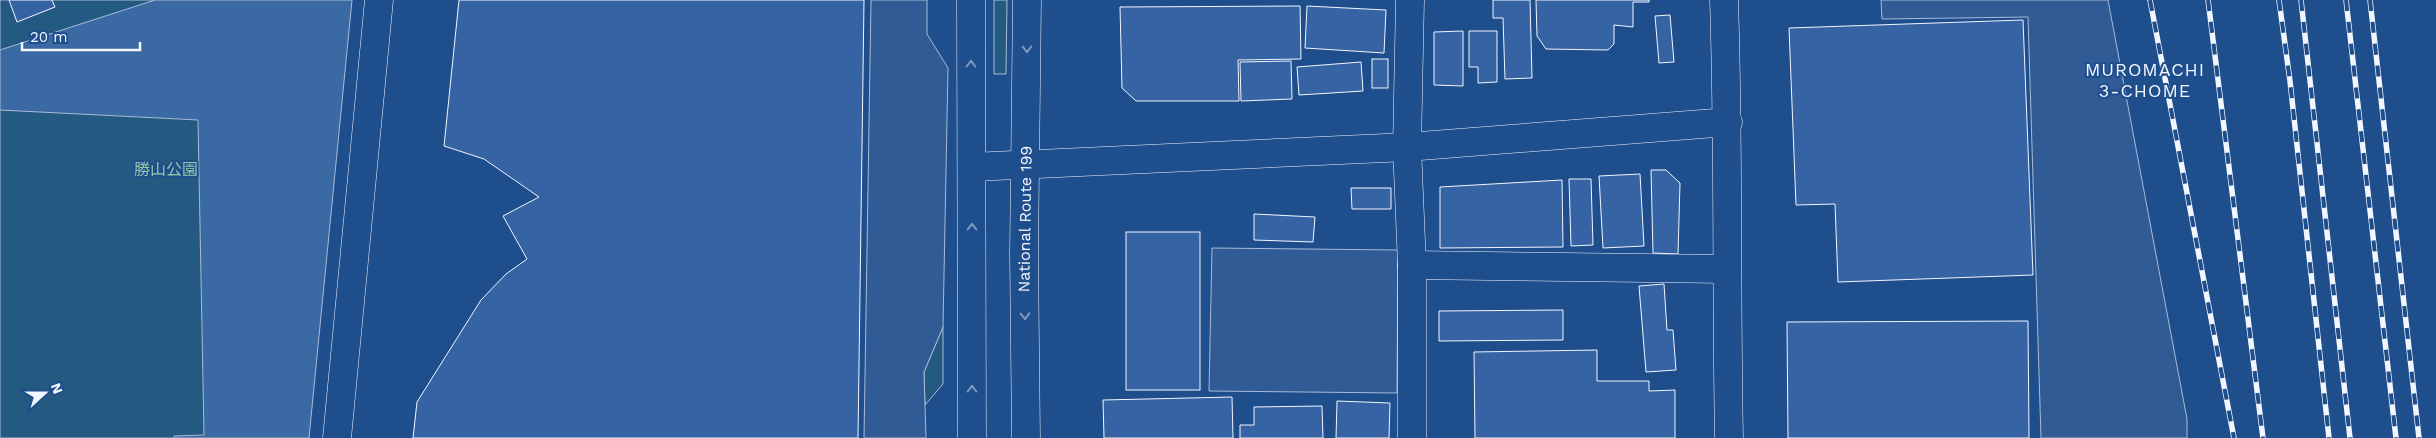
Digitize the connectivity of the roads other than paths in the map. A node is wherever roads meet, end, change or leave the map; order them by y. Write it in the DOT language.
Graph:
graph roads {
  1 [pos="379,0"];
  2 [pos="971,0"];
  3 [pos="1027,0"];
  4 [pos="1410,0"];
  5 [pos="1724,0"];
  6 [pos="1728,122"];
  7 [pos="1407,147"];
  8 [pos="1026,166"];
  9 [pos="972,167"];
  10 [pos="1412,265"];
  11 [pos="1726,269"];
  12 [pos="337,438"];
  13 [pos="972,438"];
  14 [pos="1026,438"];
  15 [pos="1412,438"];
  16 [pos="1729,438"];
  1 -- 12 [label="main road"];
  9 -- 2 [label="main road, one-way"];
  3 -- 8 [label="main road, National Route 199, one-way"];
  4 -- 7 [label="main road"];
  5 -- 6 [label="main road"];
  6 -- 7 [label="main road"];
  6 -- 11 [label="main road"];
  7 -- 8 [label="main road"];
  7 -- 10 [label="main road"];
  8 -- 9 [label="main road"];
  8 -- 14 [label="main road, National Route 199, one-way"];
  13 -- 9 [label="main road, one-way"];
  10 -- 11 [label="main road"];
  10 -- 15 [label="main road"];
  11 -- 16 [label="main road"];
}
